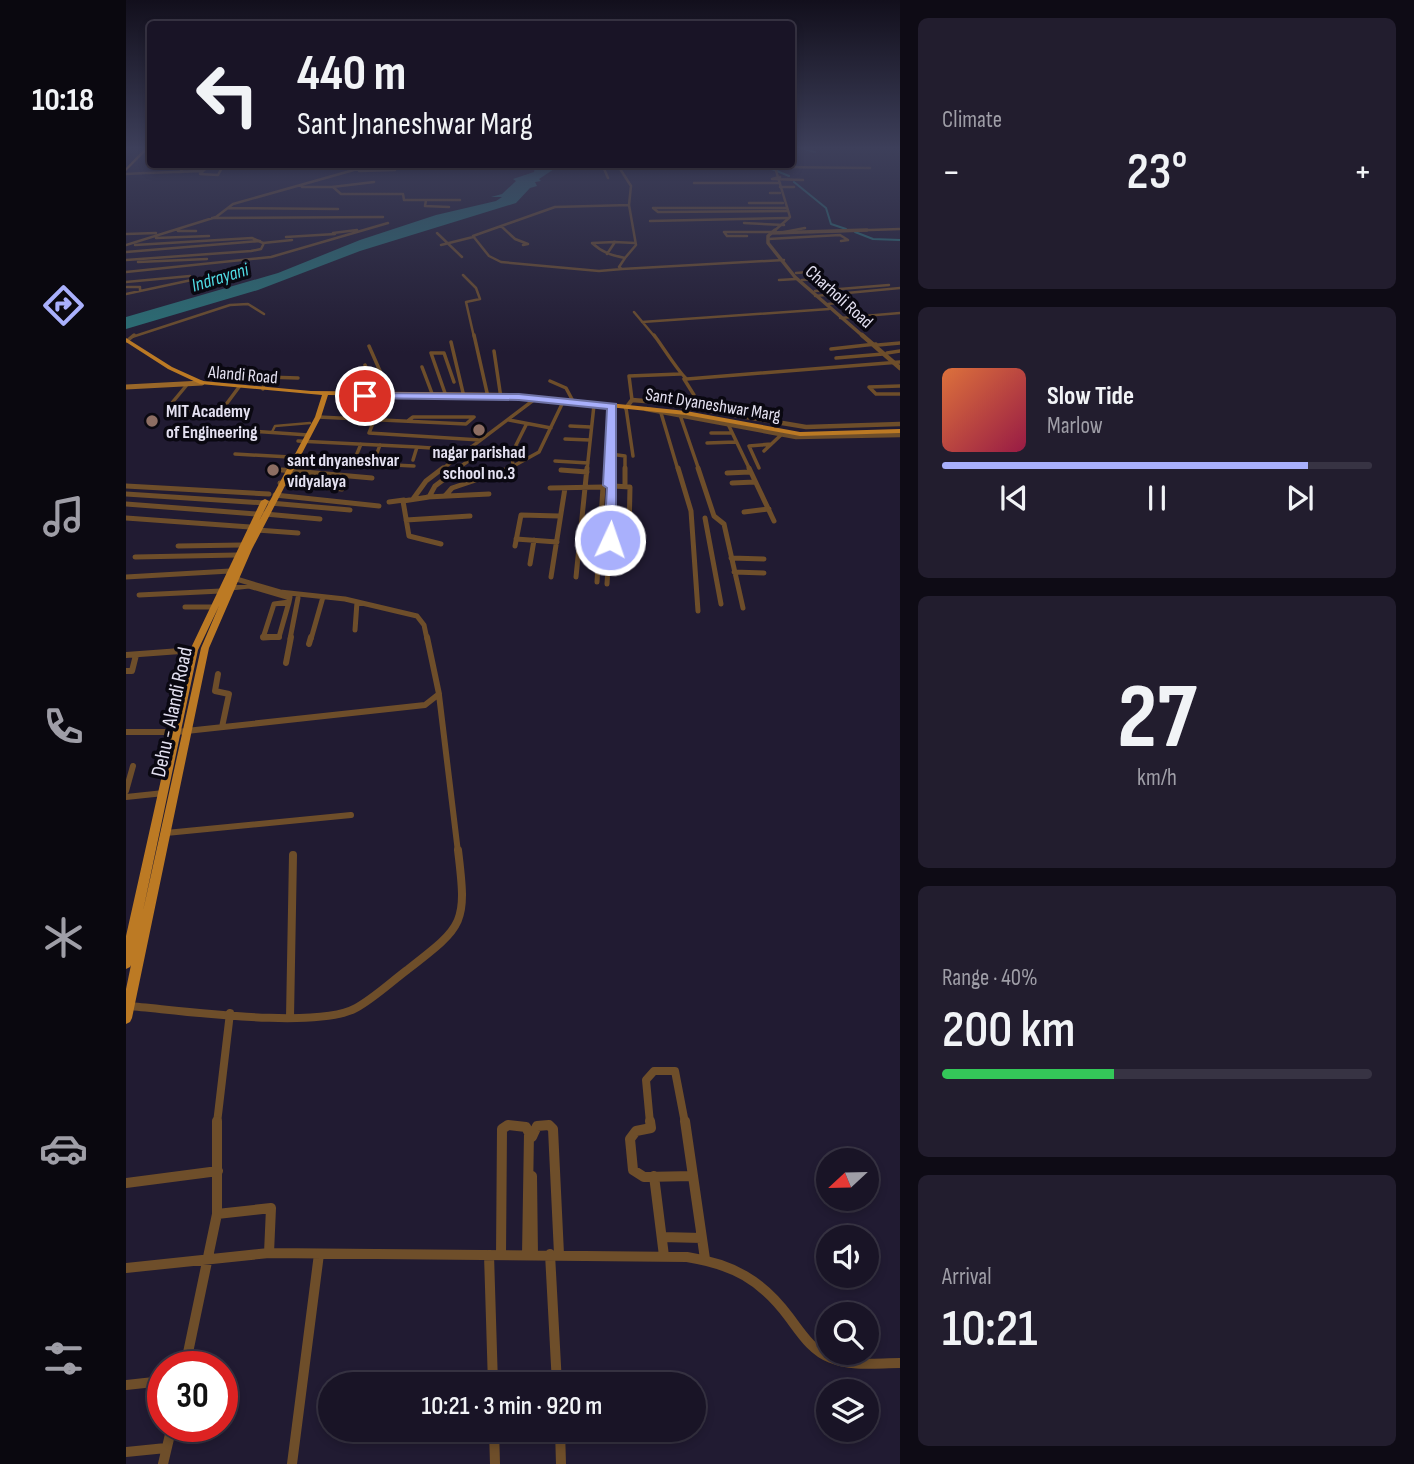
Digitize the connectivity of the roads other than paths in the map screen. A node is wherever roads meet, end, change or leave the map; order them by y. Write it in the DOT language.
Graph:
graph roads {
  1 [pos="217,216"];
  2 [pos="529,216"];
  3 [pos="631,216"];
  4 [pos="383,217"];
  5 [pos="789,218"];
  6 [pos="210,219"];
  7 [pos="650,221"];
  8 [pos="388,223"];
  9 [pos="744,223"];
  10 [pos="784,225"];
  11 [pos="501,226"];
  12 [pos="806,228"];
  13 [pos="900,229"];
  14 [pos="362,230"];
  15 [pos="196,231"];
  16 [pos="126,232"];
  17 [pos="167,232"];
  18 [pos="437,233"];
  19 [pos="333,234"];
  20 [pos="209,236"];
  21 [pos="771,236"];
  22 [pos="473,237"];
  23 [pos="307,238"];
  24 [pos="147,239"];
  25 [pos="292,240"];
  26 [pos="841,241"];
  27 [pos="253,242"];
  28 [pos="261,242"];
  29 [pos="614,242"];
  30 [pos="448,243"];
  31 [pos="635,243"];
  32 [pos="441,245"];
  33 [pos="523,245"];
  34 [pos="126,248"];
  35 [pos="607,254"];
  36 [pos="463,257"];
  37 [pos="625,257"];
  38 [pos="208,259"];
  39 [pos="782,260"];
  40 [pos="126,261"];
  41 [pos="216,262"];
  42 [pos="622,269"];
  43 [pos="204,270"];
  44 [pos="821,271"];
  45 [pos="126,272"];
  46 [pos="229,272"];
  47 [pos="217,274"];
  48 [pos="463,275"];
  49 [pos="796,276"];
  50 [pos="201,278"];
  51 [pos="819,279"];
  52 [pos="779,280"];
  53 [pos="803,280"];
  54 [pos="889,285"];
  55 [pos="206,287"];
  56 [pos="126,288"];
  57 [pos="900,288"];
  58 [pos="816,294"];
  59 [pos="845,302"];
  60 [pos="829,306"];
  61 [pos="634,312"];
  62 [pos="900,313"];
  63 [pos="264,314"];
  64 [pos="843,318"];
  65 [pos="642,322"];
  66 [pos="451,342"];
  67 [pos="128,343"];
  68 [pos="900,343"];
  69 [pos="875,345"];
  70 [pos="369,346"];
  71 [pos="831,349"];
  72 [pos="494,351"];
  73 [pos="900,351"];
  74 [pos="885,353"];
  75 [pos="836,358"];
  76 [pos="898,364"];
  77 [pos="365,365"];
  78 [pos="422,368"];
  79 [pos="680,374"];
  80 [pos="298,378"];
  81 [pos="684,379"];
  82 [pos="550,381"];
  83 [pos="454,382"];
  84 [pos="200,384"];
  85 [pos="126,386"];
  86 [pos="186,386"];
  87 [pos="900,386"];
  88 [pos="238,388"];
  89 [pos="263,389"];
  90 [pos="324,394"];
  91 [pos="900,394"];
  92 [pos="378,395"];
  93 [pos="391,395"];
  94 [pos="433,395"];
  95 [pos="446,395"];
  96 [pos="465,396"];
  97 [pos="489,396"];
  98 [pos="501,396"];
  99 [pos="535,399"];
  100 [pos="632,400"];
  101 [pos="563,402"];
  102 [pos="574,403"];
  103 [pos="594,405"];
  104 [pos="612,407"];
  105 [pos="691,407"];
  106 [pos="627,408"];
  107 [pos="646,409"];
  108 [pos="661,413"];
  109 [pos="680,415"];
  110 [pos="318,417"];
  111 [pos="375,418"];
  112 [pos="728,418"];
  113 [pos="409,420"];
  114 [pos="509,420"];
  115 [pos="310,423"];
  116 [pos="526,425"];
  117 [pos="570,426"];
  118 [pos="590,427"];
  119 [pos="551,428"];
  120 [pos="900,429"];
  121 [pos="234,430"];
  122 [pos="272,432"];
  123 [pos="711,433"];
  124 [pos="732,433"];
  125 [pos="781,435"];
  126 [pos="303,438"];
  127 [pos="565,439"];
  128 [pos="481,440"];
  129 [pos="590,440"];
  130 [pos="736,442"];
  131 [pos="707,443"];
  132 [pos="361,444"];
  133 [pos="771,444"];
  134 [pos="380,445"];
  135 [pos="445,449"];
  136 [pos="416,450"];
  137 [pos="483,450"];
  138 [pos="764,451"];
  139 [pos="235,454"];
  140 [pos="610,454"];
  141 [pos="356,456"];
  142 [pos="634,456"];
  143 [pos="292,458"];
  144 [pos="555,461"];
  145 [pos="588,463"];
  146 [pos="373,464"];
  147 [pos="513,467"];
  148 [pos="759,468"];
  149 [pos="285,470"];
  150 [pos="561,470"];
  151 [pos="587,472"];
  152 [pos="750,472"];
  153 [pos="727,473"];
  154 [pos="372,478"];
  155 [pos="755,482"];
  156 [pos="280,483"];
  157 [pos="732,484"];
  158 [pos="126,486"];
  159 [pos="625,486"];
  160 [pos="341,487"];
  161 [pos="585,487"];
  162 [pos="550,488"];
  163 [pos="565,488"];
  164 [pos="612,489"];
  165 [pos="630,493"];
  166 [pos="126,494"];
  167 [pos="272,494"];
  168 [pos="489,494"];
  169 [pos="445,496"];
  170 [pos="427,497"];
  171 [pos="413,499"];
  172 [pos="404,500"];
  173 [pos="389,502"];
  174 [pos="267,503"];
  175 [pos="126,504"];
  176 [pos="379,506"];
  177 [pos="768,509"];
  178 [pos="350,510"];
  179 [pos="744,512"];
  180 [pos="261,514"];
  181 [pos="470,516"];
  182 [pos="559,516"];
  183 [pos="126,518"];
  184 [pos="705,518"];
  185 [pos="320,519"];
  186 [pos="406,520"];
  187 [pos="774,521"];
  188 [pos="254,529"];
  189 [pos="693,529"];
  190 [pos="708,532"];
  191 [pos="298,533"];
  192 [pos="629,533"];
  193 [pos="727,536"];
  194 [pos="516,539"];
  195 [pos="534,540"];
  196 [pos="556,542"];
  197 [pos="440,544"];
  198 [pos="242,545"];
  199 [pos="178,547"];
  200 [pos="515,547"];
  201 [pos="237,555"];
  202 [pos="135,557"];
  203 [pos="732,558"];
  204 [pos="764,559"];
  205 [pos="530,564"];
  206 [pos="734,572"];
  207 [pos="764,573"];
  208 [pos="551,577"];
  209 [pos="126,578"];
  210 [pos="576,578"];
  211 [pos="229,581"];
  212 [pos="597,582"];
  213 [pos="607,584"];
  214 [pos="139,594"];
  215 [pos="298,598"];
  216 [pos="323,598"];
  217 [pos="289,600"];
  218 [pos="357,602"];
  219 [pos="722,604"];
  220 [pos="185,607"];
  221 [pos="213,607"];
  222 [pos="743,608"];
  223 [pos="698,611"];
  224 [pos="355,630"];
  225 [pos="309,644"];
  226 [pos="194,650"];
  227 [pos="136,654"];
  228 [pos="126,655"];
  229 [pos="286,663"];
  230 [pos="126,671"];
  231 [pos="218,674"];
  232 [pos="439,694"];
  233 [pos="222,727"];
  234 [pos="126,732"];
  235 [pos="182,732"];
  236 [pos="133,765"];
  237 [pos="126,791"];
  238 [pos="164,793"];
  239 [pos="126,797"];
  240 [pos="351,815"];
  241 [pos="166,834"];
  242 [pos="293,855"];
  243 [pos="126,963"];
  244 [pos="127,1006"];
  245 [pos="230,1013"];
  246 [pos="289,1017"];
  247 [pos="126,1018"];
  248 [pos="218,1171"];
  249 [pos="654,1176"];
  250 [pos="693,1176"];
  251 [pos="126,1187"];
  252 [pos="217,1214"];
  253 [pos="662,1237"];
  254 [pos="702,1238"];
  255 [pos="269,1253"];
  256 [pos="319,1254"];
  257 [pos="554,1254"];
  258 [pos="495,1255"];
  259 [pos="530,1255"];
  260 [pos="664,1256"];
  261 [pos="211,1257"];
  262 [pos="705,1259"];
  263 [pos="126,1268"];
  264 [pos="189,1351"];
  265 [pos="900,1363"];
  266 [pos="493,1372"];
  267 [pos="557,1372"];
  268 [pos="147,1383"];
  269 [pos="126,1385"];
  270 [pos="168,1442"];
  271 [pos="494,1442"];
  272 [pos="560,1442"];
  273 [pos="166,1448"];
  274 [pos="126,1452"];
  275 [pos="163,1464"];
  276 [pos="292,1464"];
  277 [pos="495,1464"];
  278 [pos="561,1464"];
  1 -- 6 [label="street"];
  2 -- 11 [label="street"];
  3 -- 31 [label="street"];
  4 -- 6 [label="street"];
  5 -- 7 [label="street"];
  5 -- 10 [label="street"];
  6 -- 17 [label="street"];
  8 -- 14 [label="street"];
  9 -- 10 [label="street"];
  10 -- 21 [label="street"];
  11 -- 22 [label="street"];
  11 -- 33 [label="street"];
  12 -- 21 [label="street"];
  13 -- 21 [label="street"];
  14 -- 19 [label="street"];
  14 -- 45 [label="street"];
  15 -- 17 [label="street"];
  16 -- 17 [label="street"];
  17 -- 24 [label="street"];
  18 -- 30 [label="street"];
  19 -- 23 [label="street"];
  19 -- 28 [label="street"];
  20 -- 24 [label="street"];
  21 -- 21 [label="street"];
  21 -- 26 [label="street"];
  21 -- 39 [label="street, Charholi Road"];
  22 -- 30 [label="street"];
  22 -- 42 [label="street"];
  24 -- 34 [label="street"];
  25 -- 28 [label="street"];
  27 -- 34 [label="street"];
  28 -- 34 [label="street"];
  28 -- 40 [label="street"];
  29 -- 31 [label="street"];
  29 -- 35 [label="street"];
  29 -- 35 [label="street"];
  30 -- 32 [label="street"];
  30 -- 36 [label="street"];
  31 -- 37 [label="street"];
  35 -- 37 [label="street"];
  37 -- 42 [label="street"];
  38 -- 40 [label="street"];
  39 -- 42 [label="street"];
  39 -- 49 [label="street, Charholi Road"];
  41 -- 45 [label="street"];
  43 -- 45 [label="street"];
  44 -- 49 [label="street"];
  46 -- 47 [label="street"];
  47 -- 50 [label="street"];
  47 -- 56 [label="street"];
  48 -- 97 [label="street"];
  49 -- 52 [label="street"];
  49 -- 53 [label="street, Charholi Road"];
  49 -- 58 [label="street, Charholi Road"];
  50 -- 55 [label="street"];
  50 -- 56 [label="street"];
  51 -- 53 [label="street"];
  53 -- 58 [label="street, Charholi Road"];
  54 -- 58 [label="street"];
  57 -- 58 [label="street"];
  58 -- 60 [label="street, Charholi Road"];
  59 -- 60 [label="street"];
  60 -- 64 [label="street, Charholi Road"];
  60 -- 65 [label="street"];
  61 -- 65 [label="street"];
  62 -- 64 [label="street"];
  63 -- 67 [label="street"];
  64 -- 69 [label="street, Charholi Road"];
  65 -- 79 [label="street"];
  66 -- 96 [label="street"];
  67 -- 84 [label="main road, Alandi Road"];
  68 -- 69 [label="street"];
  69 -- 71 [label="street"];
  69 -- 74 [label="street, Charholi Road"];
  70 -- 93 [label="street"];
  72 -- 98 [label="street"];
  73 -- 74 [label="street"];
  74 -- 75 [label="street"];
  74 -- 76 [label="street, Charholi Road"];
  76 -- 81 [label="street"];
  77 -- 92 [label="street"];
  78 -- 94 [label="street"];
  79 -- 81 [label="street"];
  79 -- 100 [label="street"];
  80 -- 89 [label="street"];
  81 -- 105 [label="street"];
  82 -- 102 [label="street"];
  83 -- 95 [label="street"];
  84 -- 86 [label="main road"];
  84 -- 88 [label="main road, Alandi Road"];
  84 -- 88 [label="main road, Alandi Road"];
  85 -- 86 [label="main road"];
  86 -- 88 [label="street"];
  87 -- 91 [label="street"];
  88 -- 89 [label="main road"];
  88 -- 90 [label="main road, Alandi Road"];
  89 -- 90 [label="main road"];
  90 -- 92 [label="main road"];
  90 -- 110 [label="main road, Dehu - Alandi Road"];
  90 -- 115 [label="main road, Dehu - Alandi Road"];
  92 -- 93 [label="main road"];
  93 -- 94 [label="main road"];
  94 -- 95 [label="main road"];
  95 -- 96 [label="main road"];
  96 -- 97 [label="main road"];
  97 -- 98 [label="main road"];
  98 -- 99 [label="main road"];
  99 -- 101 [label="main road"];
  99 -- 114 [label="street"];
  100 -- 105 [label="street"];
  100 -- 106 [label="street"];
  101 -- 102 [label="main road"];
  101 -- 119 [label="street"];
  102 -- 103 [label="main road"];
  103 -- 104 [label="main road"];
  103 -- 118 [label="street"];
  104 -- 106 [label="main road"];
  104 -- 140 [label="street"];
  105 -- 112 [label="street"];
  106 -- 107 [label="main road, Sant Dyaneshwar Marg"];
  106 -- 112 [label="main road, Sant Dyaneshwar Marg"];
  106 -- 142 [label="street"];
  107 -- 108 [label="street"];
  107 -- 120 [label="main road, Sant Dyaneshwar Marg"];
  108 -- 109 [label="street"];
  108 -- 189 [label="street"];
  109 -- 112 [label="street"];
  109 -- 193 [label="street"];
  110 -- 111 [label="street"];
  110 -- 126 [label="main road, Dehu - Alandi Road"];
  111 -- 113 [label="street"];
  111 -- 128 [label="street"];
  112 -- 120 [label="main road, Sant Dyaneshwar Marg"];
  112 -- 124 [label="street"];
  112 -- 125 [label="street"];
  113 -- 113 [label="street"];
  114 -- 116 [label="street"];
  114 -- 128 [label="street"];
  115 -- 122 [label="street"];
  115 -- 126 [label="main road, Dehu - Alandi Road"];
  116 -- 119 [label="street"];
  116 -- 147 [label="street"];
  117 -- 118 [label="street"];
  118 -- 129 [label="street"];
  119 -- 147 [label="street"];
  120 -- 125 [label="street"];
  121 -- 122 [label="street"];
  122 -- 126 [label="street"];
  123 -- 124 [label="street"];
  124 -- 130 [label="street"];
  125 -- 133 [label="street"];
  126 -- 132 [label="street"];
  126 -- 143 [label="main road, Dehu - Alandi Road"];
  127 -- 129 [label="street"];
  128 -- 171 [label="street"];
  129 -- 145 [label="street"];
  130 -- 131 [label="street"];
  130 -- 152 [label="street"];
  132 -- 134 [label="street"];
  132 -- 141 [label="street"];
  133 -- 138 [label="street"];
  133 -- 148 [label="street"];
  134 -- 136 [label="street"];
  134 -- 146 [label="street"];
  135 -- 136 [label="street"];
  136 -- 146 [label="street"];
  137 -- 170 [label="street"];
  139 -- 143 [label="street"];
  140 -- 159 [label="street"];
  140 -- 164 [label="street"];
  143 -- 146 [label="street"];
  143 -- 149 [label="main road, Dehu - Alandi Road"];
  144 -- 145 [label="street"];
  145 -- 151 [label="street"];
  147 -- 169 [label="street"];
  149 -- 154 [label="street"];
  149 -- 156 [label="main road, Dehu - Alandi Road"];
  149 -- 167 [label="main road, Dehu - Alandi Road"];
  150 -- 151 [label="street"];
  151 -- 161 [label="street"];
  152 -- 153 [label="street"];
  152 -- 155 [label="street"];
  155 -- 157 [label="street"];
  155 -- 177 [label="street"];
  156 -- 160 [label="street"];
  156 -- 167 [label="main road, Dehu - Alandi Road"];
  158 -- 167 [label="street"];
  159 -- 164 [label="street"];
  159 -- 165 [label="street"];
  161 -- 163 [label="street"];
  161 -- 210 [label="street"];
  161 -- 212 [label="street"];
  162 -- 163 [label="street"];
  163 -- 182 [label="street"];
  164 -- 165 [label="street"];
  164 -- 213 [label="street"];
  165 -- 192 [label="street"];
  166 -- 174 [label="street"];
  167 -- 174 [label="main road, Dehu - Alandi Road"];
  167 -- 176 [label="street"];
  168 -- 169 [label="street"];
  169 -- 170 [label="street"];
  170 -- 171 [label="street"];
  171 -- 172 [label="street"];
  172 -- 173 [label="street"];
  172 -- 186 [label="street"];
  174 -- 178 [label="street"];
  174 -- 180 [label="main road, Dehu - Alandi Road"];
  175 -- 180 [label="street"];
  177 -- 179 [label="street"];
  177 -- 187 [label="street"];
  180 -- 185 [label="street"];
  180 -- 188 [label="main road, Dehu - Alandi Road"];
  181 -- 186 [label="street"];
  182 -- 194 [label="street"];
  182 -- 196 [label="street"];
  183 -- 188 [label="street"];
  184 -- 190 [label="street"];
  186 -- 197 [label="street"];
  188 -- 191 [label="street"];
  188 -- 198 [label="main road, Dehu - Alandi Road"];
  188 -- 211 [label="main road, Dehu - Alandi Road"];
  189 -- 190 [label="street"];
  189 -- 223 [label="street"];
  190 -- 193 [label="street"];
  190 -- 219 [label="street"];
  193 -- 203 [label="street"];
  194 -- 195 [label="street"];
  194 -- 200 [label="street"];
  195 -- 196 [label="street"];
  195 -- 205 [label="street"];
  196 -- 208 [label="street"];
  198 -- 199 [label="street"];
  198 -- 201 [label="main road, Dehu - Alandi Road"];
  201 -- 202 [label="street"];
  201 -- 211 [label="main road, Dehu - Alandi Road"];
  203 -- 204 [label="street"];
  203 -- 206 [label="street"];
  206 -- 207 [label="street"];
  206 -- 222 [label="street"];
  209 -- 211 [label="street"];
  211 -- 214 [label="street"];
  211 -- 216 [label="street"];
  211 -- 217 [label="street"];
  211 -- 221 [label="main road, Dehu - Alandi Road"];
  211 -- 235 [label="main road, Dehu - Alandi Road"];
  215 -- 216 [label="street"];
  215 -- 217 [label="street"];
  215 -- 229 [label="street"];
  216 -- 218 [label="street"];
  216 -- 225 [label="street"];
  217 -- 217 [label="street"];
  218 -- 224 [label="street"];
  218 -- 232 [label="street"];
  220 -- 221 [label="street"];
  221 -- 226 [label="main road, Dehu - Alandi Road"];
  226 -- 227 [label="street"];
  226 -- 235 [label="main road, Dehu - Alandi Road"];
  227 -- 228 [label="street"];
  227 -- 230 [label="street"];
  231 -- 233 [label="street"];
  232 -- 233 [label="street"];
  232 -- 246 [label="street"];
  233 -- 235 [label="street"];
  234 -- 235 [label="street"];
  235 -- 238 [label="main road, Dehu - Alandi Road"];
  235 -- 241 [label="main road, Dehu - Alandi Road"];
  236 -- 237 [label="street"];
  238 -- 239 [label="street"];
  238 -- 243 [label="main road, Dehu - Alandi Road"];
  240 -- 241 [label="street"];
  241 -- 244 [label="main road, Dehu - Alandi Road"];
  242 -- 246 [label="street"];
  244 -- 245 [label="street"];
  244 -- 247 [label="main road, Dehu - Alandi Road"];
  245 -- 246 [label="street"];
  245 -- 248 [label="street"];
  248 -- 251 [label="street"];
  248 -- 252 [label="street"];
  249 -- 250 [label="street"];
  249 -- 250 [label="street"];
  249 -- 253 [label="street"];
  250 -- 254 [label="street"];
  252 -- 255 [label="street"];
  252 -- 261 [label="street"];
  253 -- 254 [label="street"];
  253 -- 260 [label="street"];
  254 -- 262 [label="street"];
  255 -- 256 [label="street"];
  255 -- 261 [label="street"];
  256 -- 258 [label="street"];
  256 -- 276 [label="street"];
  257 -- 259 [label="street"];
  257 -- 259 [label="street"];
  257 -- 260 [label="street"];
  257 -- 267 [label="street"];
  258 -- 259 [label="street"];
  258 -- 259 [label="street"];
  258 -- 266 [label="street"];
  260 -- 262 [label="street"];
  261 -- 263 [label="street"];
  261 -- 264 [label="street"];
  262 -- 265 [label="street"];
  268 -- 269 [label="street"];
  270 -- 273 [label="street"];
  271 -- 277 [label="street"];
  272 -- 278 [label="street"];
  273 -- 274 [label="street"];
  273 -- 275 [label="street"];
}
